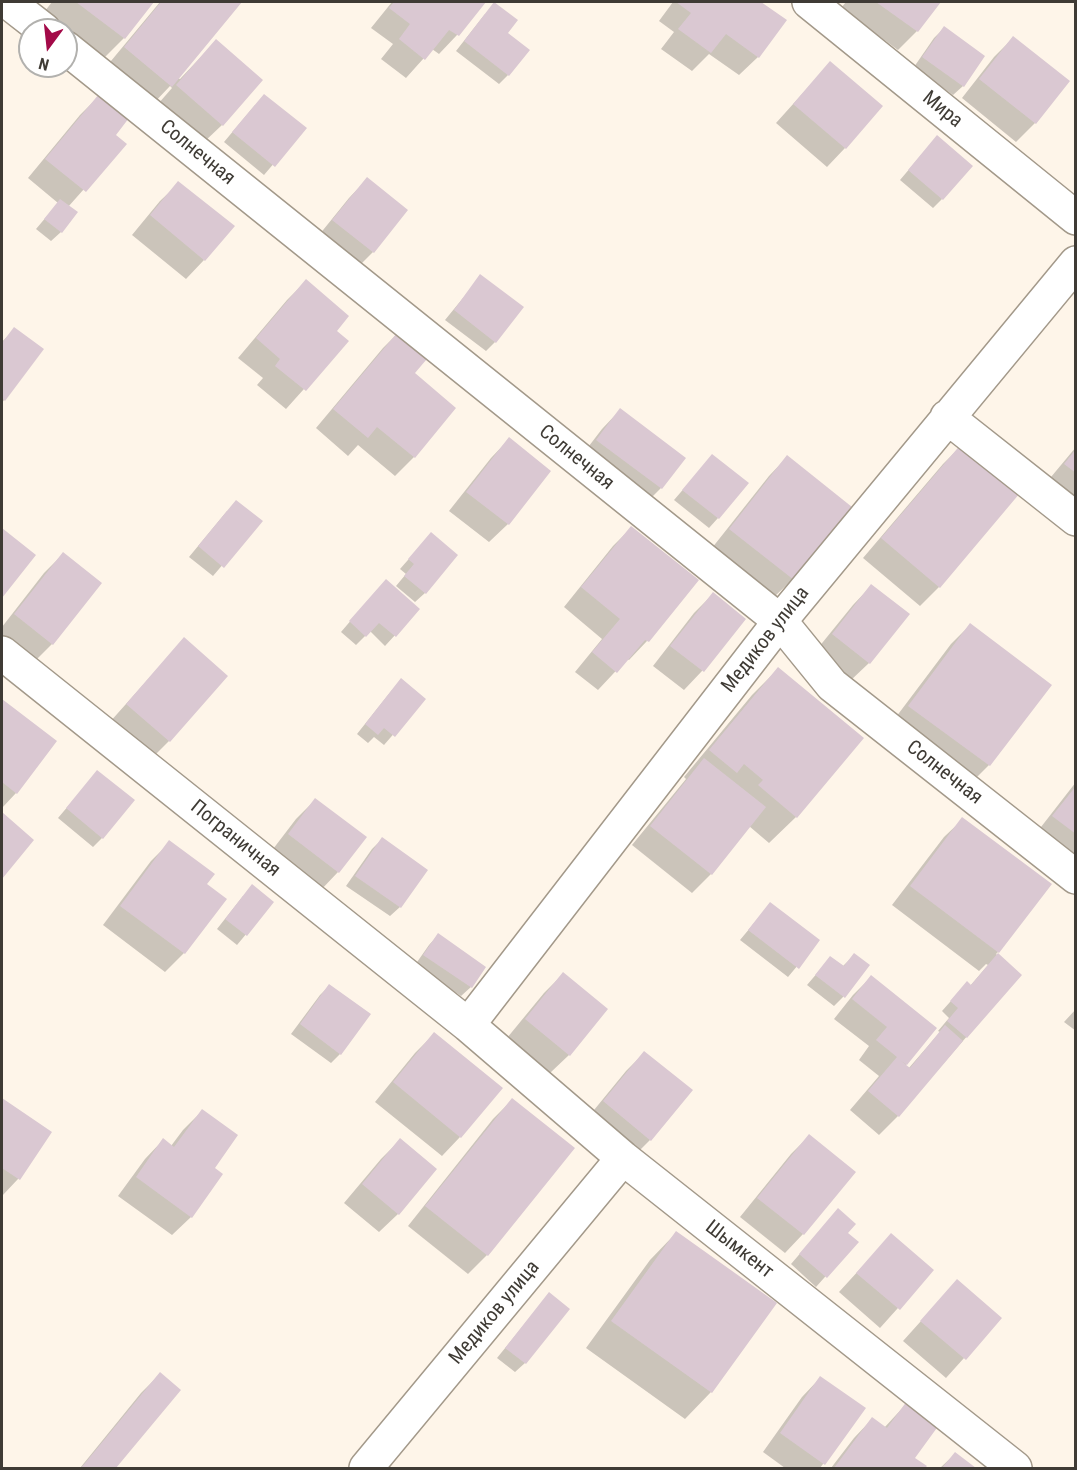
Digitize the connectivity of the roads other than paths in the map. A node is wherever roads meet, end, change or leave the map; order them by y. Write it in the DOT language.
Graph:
graph roads {
  1 [pos="8,2"];
  2 [pos="809,2"];
  3 [pos="29,18"];
  4 [pos="78,58"];
  5 [pos="1076,218"];
  6 [pos="1076,263"];
  7 [pos="947,417"];
  8 [pos="1076,519"];
  9 [pos="780,621"];
  10 [pos="2,653"];
  11 [pos="1076,877"];
  12 [pos="468,1025"];
  13 [pos="623,1158"];
  14 [pos="366,1468"];
  15 [pos="1016,1468"];
  1 -- 3 [label="street"];
  2 -- 5 [label="street, Мира"];
  4 -- 9 [label="street, Солнечная"];
  6 -- 7 [label="street, Медиков улица"];
  7 -- 8 [label="street"];
  7 -- 9 [label="street, Медиков улица"];
  9 -- 11 [label="street, Солнечная"];
  9 -- 12 [label="street, Медиков улица"];
  10 -- 12 [label="street, Пограничная"];
  12 -- 13 [label="street, Шымкент"];
  13 -- 14 [label="street, Медиков улица"];
  13 -- 15 [label="street, Шымкент"];
}
